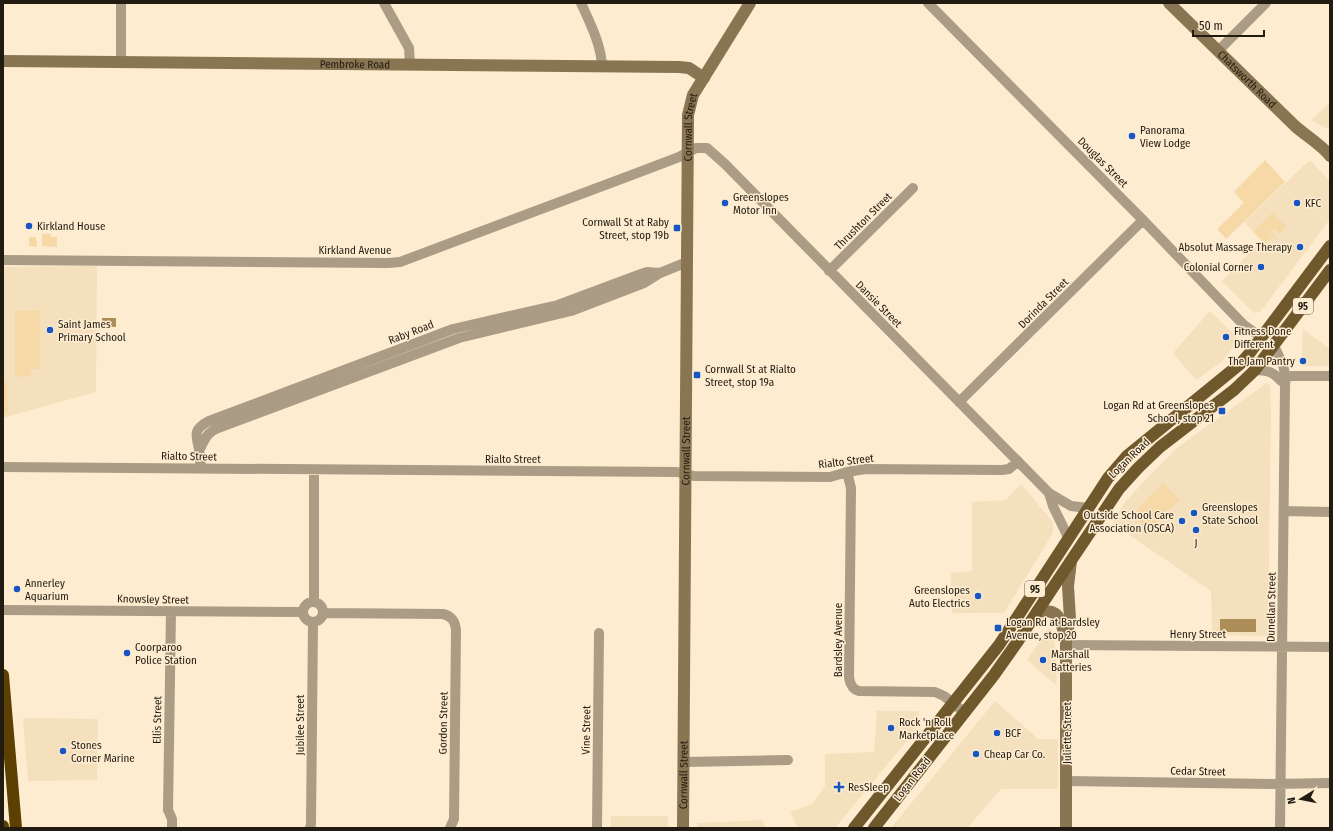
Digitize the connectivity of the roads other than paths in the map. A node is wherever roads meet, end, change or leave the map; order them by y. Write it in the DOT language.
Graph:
graph roads {
  1 [pos="121,3"];
  2 [pos="384,3"];
  3 [pos="581,3"];
  4 [pos="750,3"];
  5 [pos="928,3"];
  6 [pos="1169,3"];
  7 [pos="1266,3"];
  8 [pos="1218,51"];
  9 [pos="3,61"];
  10 [pos="121,62"];
  11 [pos="410,64"];
  12 [pos="602,66"];
  13 [pos="704,78"];
  14 [pos="687,153"];
  15 [pos="1329,154"];
  16 [pos="914,188"];
  17 [pos="1143,220"];
  18 [pos="1330,246"];
  19 [pos="3,260"];
  20 [pos="687,262"];
  21 [pos="1330,270"];
  22 [pos="829,271"];
  23 [pos="1261,337"];
  24 [pos="1274,346"];
  25 [pos="1255,370"];
  26 [pos="1330,376"];
  27 [pos="1283,380"];
  28 [pos="959,402"];
  29 [pos="1018,461"];
  30 [pos="3,467"];
  31 [pos="201,468"];
  32 [pos="314,470"];
  33 [pos="847,472"];
  34 [pos="685,473"];
  35 [pos="1049,493"];
  36 [pos="1088,508"];
  37 [pos="1284,511"];
  38 [pos="1330,512"];
  39 [pos="1068,537"];
  40 [pos="1070,560"];
  41 [pos="314,602"];
  42 [pos="3,610"];
  43 [pos="171,611"];
  44 [pos="302,612"];
  45 [pos="1037,612"];
  46 [pos="323,613"];
  47 [pos="313,623"];
  48 [pos="599,633"];
  49 [pos="1066,642"];
  50 [pos="1282,647"];
  51 [pos="1330,647"];
  52 [pos="3,675"];
  53 [pos="953,704"];
  54 [pos="964,713"];
  55 [pos="788,760"];
  56 [pos="684,762"];
  57 [pos="1066,781"];
  58 [pos="1281,783"];
  59 [pos="1330,783"];
  60 [pos="16,828"];
  61 [pos="172,828"];
  62 [pos="310,828"];
  63 [pos="450,828"];
  64 [pos="597,828"];
  65 [pos="683,828"];
  66 [pos="854,828"];
  67 [pos="874,828"];
  68 [pos="1066,828"];
  69 [pos="1280,828"];
  1 -- 10 [label="street"];
  2 -- 11 [label="street"];
  3 -- 12 [label="street"];
  4 -- 13 [label="main road, Cornwall Street"];
  5 -- 17 [label="street, Douglas Street"];
  6 -- 8 [label="main road, Chatsworth Road"];
  7 -- 8 [label="street"];
  8 -- 15 [label="main road, Chatsworth Road"];
  9 -- 10 [label="main road, Pembroke Road"];
  10 -- 11 [label="main road, Pembroke Road"];
  11 -- 12 [label="main road, Pembroke Road"];
  12 -- 13 [label="main road, Pembroke Road"];
  13 -- 14 [label="main road, Cornwall Street"];
  14 -- 19 [label="street, Kirkland Avenue"];
  14 -- 20 [label="main road, Cornwall Street"];
  14 -- 22 [label="street, Dansie Street"];
  16 -- 22 [label="street, Thrushton Street"];
  17 -- 23 [label="street, Douglas Street"];
  17 -- 28 [label="street, Dorinda Street"];
  18 -- 23 [label="main road, Logan Road / 95"];
  20 -- 31 [label="street, Raby Road"];
  20 -- 34 [label="main road, Cornwall Street"];
  21 -- 24 [label="main road, Logan Road / 95"];
  22 -- 28 [label="street, Dansie Street"];
  23 -- 36 [label="main road, Logan Road / 95"];
  24 -- 25 [label="main road, Logan Road / 95"];
  24 -- 27 [label="street, Dunellan Street"];
  25 -- 27 [label="street"];
  25 -- 40 [label="main road, Logan Road / 95"];
  26 -- 27 [label="street"];
  27 -- 37 [label="street, Dunellan Street"];
  28 -- 29 [label="street, Dansie Street"];
  29 -- 33 [label="street, Rialto Street"];
  29 -- 35 [label="street, Dansie Street"];
  30 -- 31 [label="street, Rialto Street"];
  31 -- 32 [label="street, Rialto Street"];
  32 -- 34 [label="street, Rialto Street"];
  32 -- 41 [label="street"];
  33 -- 34 [label="street, Rialto Street"];
  33 -- 53 [label="street, Bardsley Avenue"];
  34 -- 56 [label="main road, Cornwall Street"];
  35 -- 36 [label="street, Dansie Street"];
  35 -- 39 [label="street, Dansie Street"];
  36 -- 39 [label="main road, Logan Road / 95"];
  37 -- 38 [label="street"];
  37 -- 50 [label="street, Dunellan Street"];
  39 -- 53 [label="main road, Logan Road / 95"];
  40 -- 45 [label="main road, Logan Road / 95"];
  40 -- 49 [label="main road, Juliette Street"];
  41 -- 44 [label="street"];
  41 -- 46 [label="street"];
  42 -- 43 [label="street, Knowsley Street"];
  43 -- 44 [label="street, Knowsley Street"];
  43 -- 61 [label="street, Ellis Street"];
  44 -- 47 [label="street"];
  45 -- 49 [label="main road, Juliette Street"];
  45 -- 54 [label="main road, Logan Road / 95"];
  46 -- 47 [label="street"];
  46 -- 63 [label="street, Gordon Street"];
  47 -- 62 [label="street, Jubilee Street"];
  48 -- 64 [label="street, Vine Street"];
  49 -- 50 [label="street, Henry Street"];
  49 -- 57 [label="main road, Juliette Street"];
  50 -- 51 [label="street, Henry Street"];
  50 -- 58 [label="street, Dunellan Street"];
  52 -- 60 [label="highway"];
  53 -- 54 [label="street, Bardsley Avenue"];
  53 -- 66 [label="main road, Logan Road / 95"];
  54 -- 67 [label="main road, Logan Road / 95"];
  55 -- 56 [label="street"];
  56 -- 65 [label="main road, Cornwall Street"];
  57 -- 58 [label="street, Cedar Street"];
  57 -- 68 [label="main road, Juliette Street"];
  58 -- 59 [label="street, Cedar Street"];
  58 -- 69 [label="street, Dunellan Street"];
}
